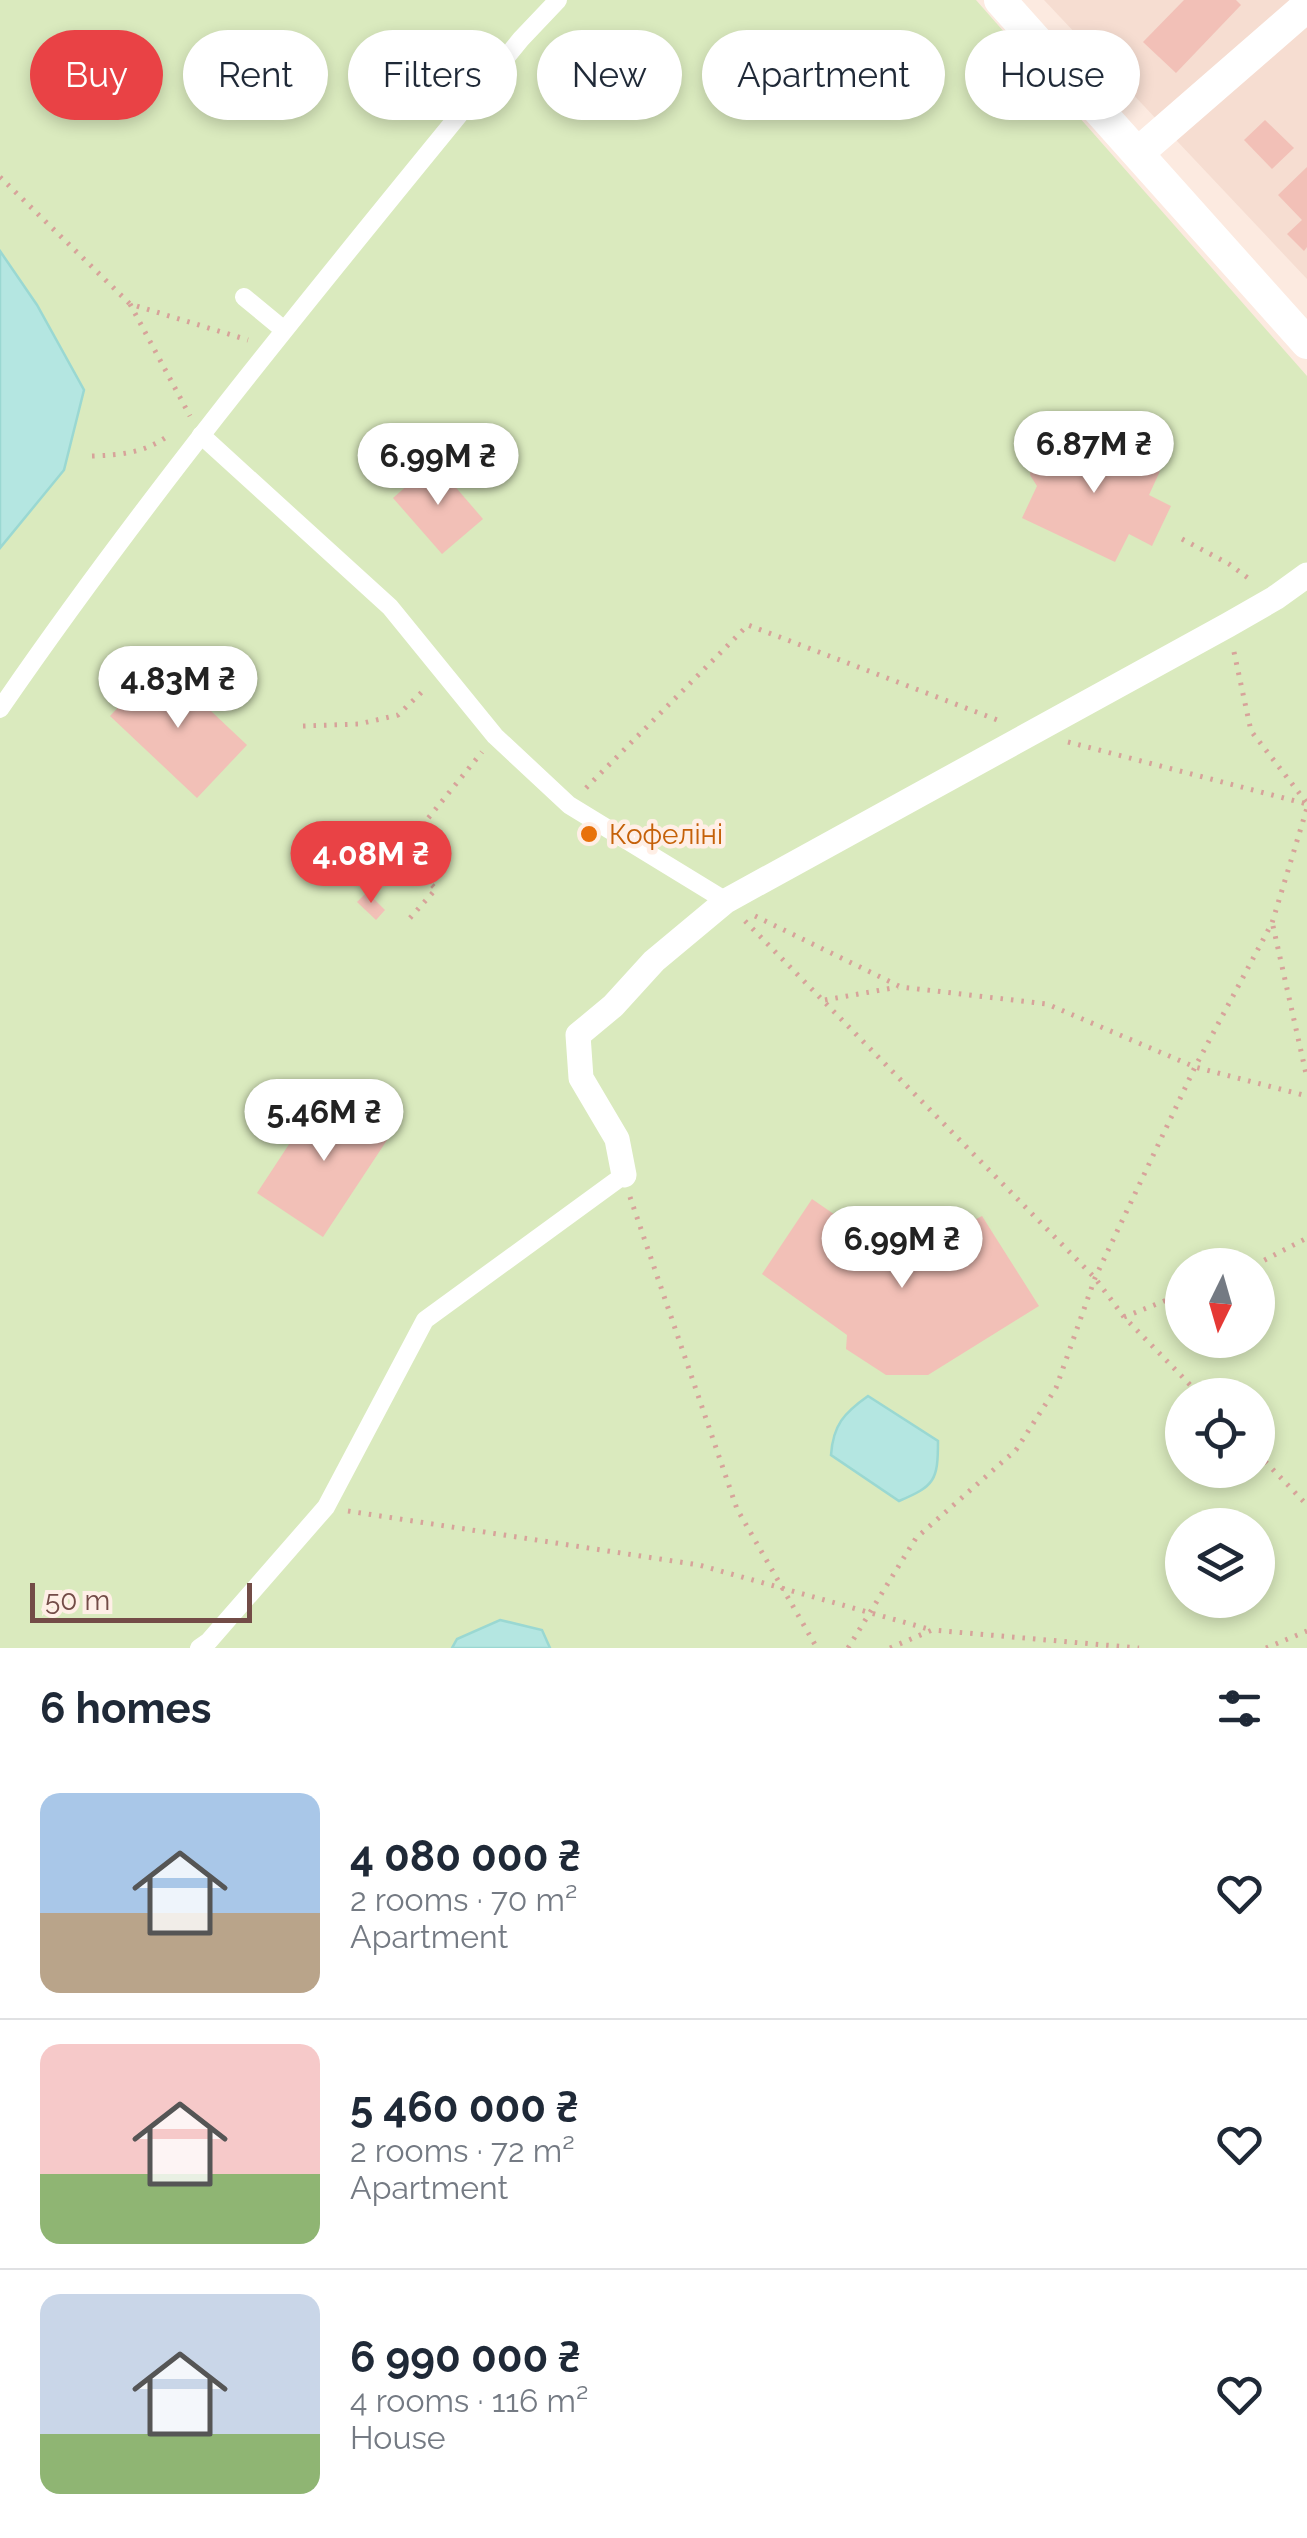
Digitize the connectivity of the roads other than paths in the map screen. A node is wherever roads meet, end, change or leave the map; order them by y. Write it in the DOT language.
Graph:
graph roads {
  1 [pos="558,0"];
  2 [pos="1000,0"];
  3 [pos="1307,6"];
  4 [pos="1138,153"];
  5 [pos="244,297"];
  6 [pos="284,330"];
  7 [pos="1307,343"];
  8 [pos="201,435"];
  9 [pos="1307,575"];
  10 [pos="0,709"];
  11 [pos="726,902"];
  12 [pos="624,1176"];
  13 [pos="199,1648"];
  1 -- 6 [label="lane"];
  2 -- 4 [label="street"];
  3 -- 4 [label="street"];
  4 -- 7 [label="street"];
  5 -- 6 [label="lane"];
  6 -- 8 [label="lane"];
  8 -- 10 [label="lane"];
  8 -- 11 [label="lane"];
  9 -- 11 [label="street"];
  11 -- 12 [label="street"];
  12 -- 13 [label="lane"];
}
